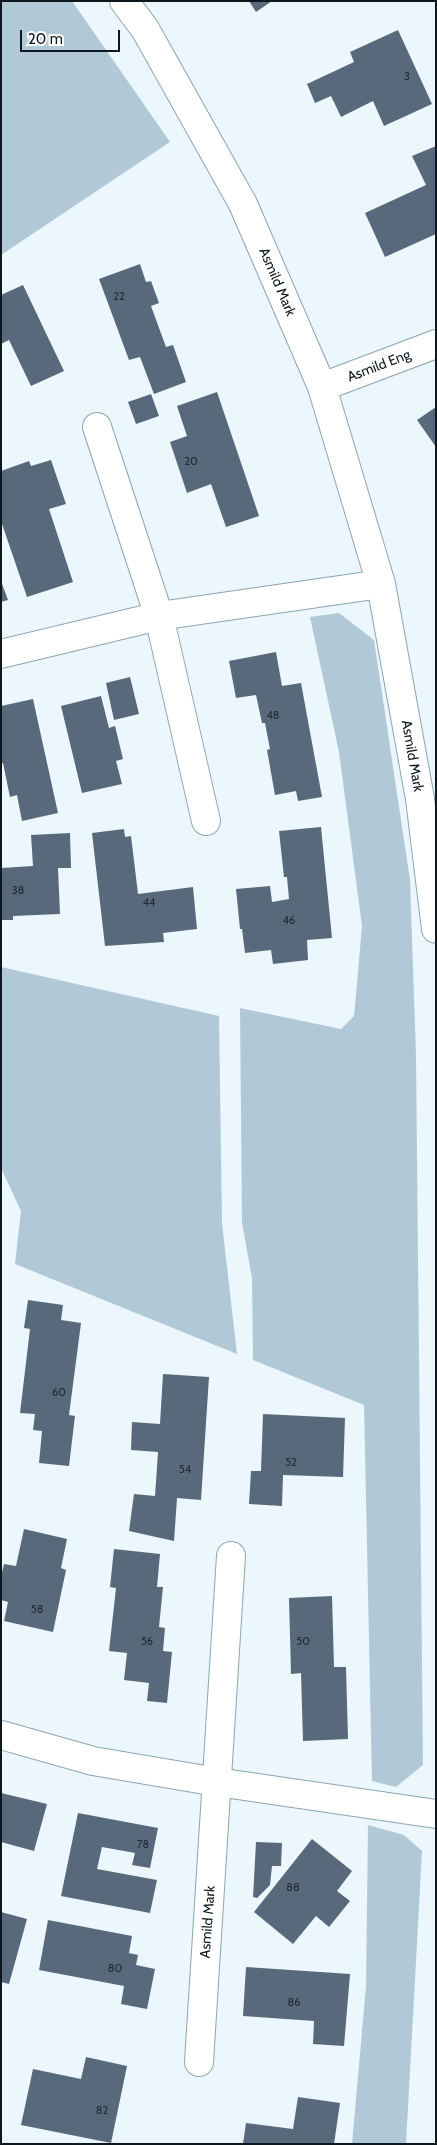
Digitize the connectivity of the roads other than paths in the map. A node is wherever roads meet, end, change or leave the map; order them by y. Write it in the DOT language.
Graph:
graph roads {
  1 [pos="124,1"];
  2 [pos="436,344"];
  3 [pos="322,387"];
  4 [pos="97,427"];
  5 [pos="381,584"];
  6 [pos="159,616"];
  7 [pos="1,654"];
  8 [pos="206,821"];
  9 [pos="436,929"];
  10 [pos="231,1556"];
  11 [pos="1,1735"];
  12 [pos="217,1782"];
  13 [pos="436,1814"];
  14 [pos="199,2062"];
  1 -- 3 [label="street, Asmild Mark"];
  2 -- 3 [label="street, Asmild Eng"];
  3 -- 5 [label="street, Asmild Mark"];
  4 -- 6 [label="street"];
  5 -- 6 [label="street"];
  5 -- 9 [label="street, Asmild Mark"];
  6 -- 7 [label="street"];
  6 -- 8 [label="street"];
  10 -- 12 [label="street, Asmild Mark"];
  11 -- 12 [label="street"];
  12 -- 13 [label="street"];
  12 -- 14 [label="street, Asmild Mark"];
}
